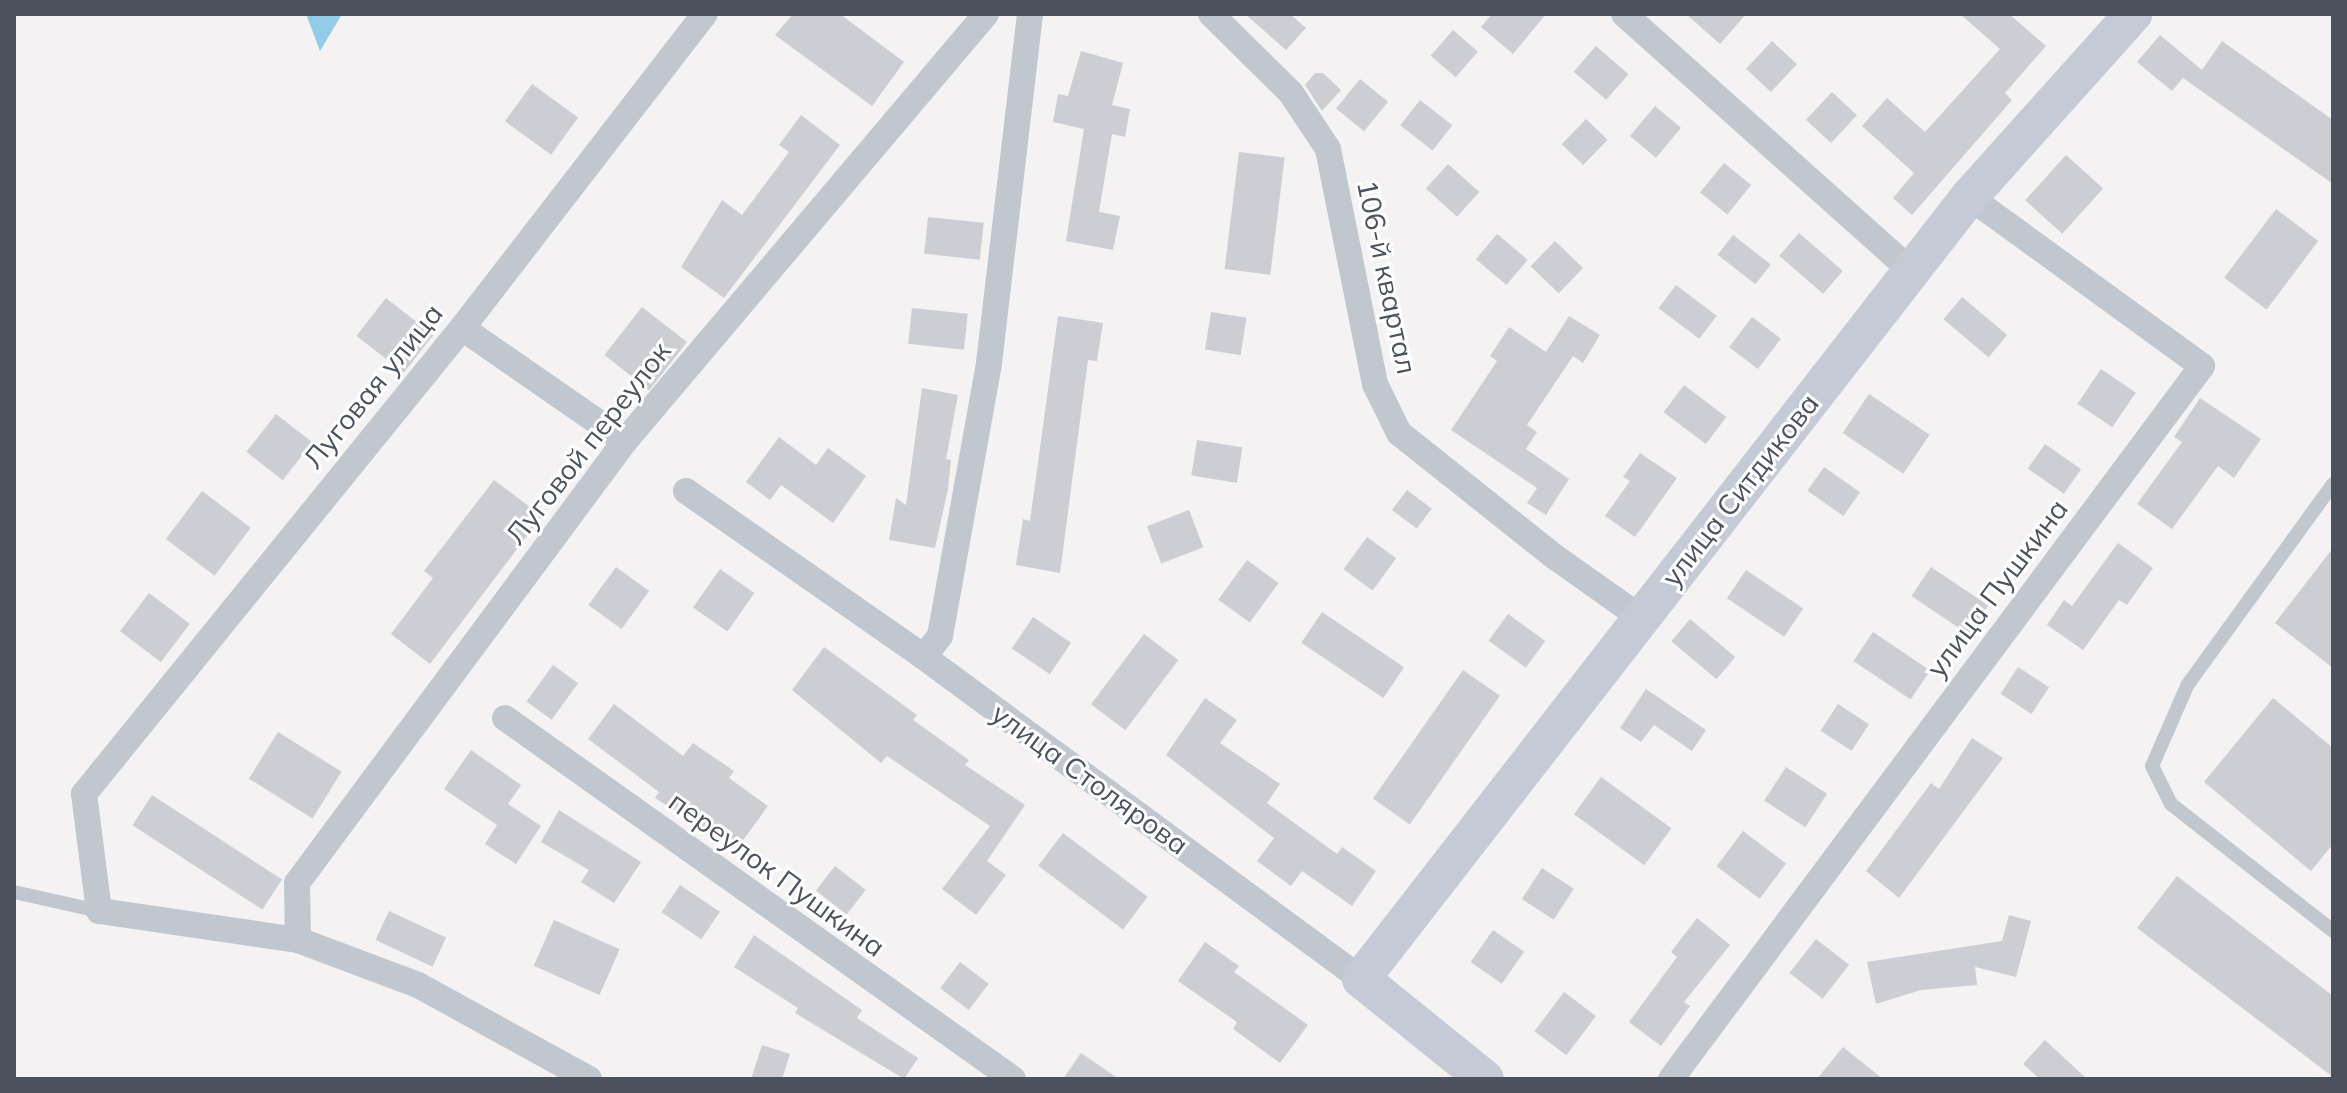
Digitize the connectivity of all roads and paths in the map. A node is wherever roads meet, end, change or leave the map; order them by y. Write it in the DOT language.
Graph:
graph roads {
  1 [pos="705,14"];
  2 [pos="986,14"];
  3 [pos="1030,14"];
  4 [pos="1211,14"];
  5 [pos="1624,14"];
  6 [pos="2133,14"];
  7 [pos="1969,197"];
  8 [pos="1911,271"];
  9 [pos="462,328"];
  10 [pos="625,441"];
  11 [pos="2333,484"];
  12 [pos="686,491"];
  13 [pos="1641,618"];
  14 [pos="924,657"];
  15 [pos="505,718"];
  16 [pos="14,892"];
  17 [pos="99,911"];
  18 [pos="2333,931"];
  19 [pos="298,940"];
  20 [pos="1361,979"];
  21 [pos="589,1079"];
  22 [pos="1013,1079"];
  23 [pos="1485,1079"];
  24 [pos="1671,1079"];
  1 -- 9 [label="street, Луговая улица"];
  2 -- 10 [label="street, Луговой переулок"];
  3 -- 14 [label="street"];
  4 -- 13 [label="street, 106-й квартал"];
  5 -- 8 [label="street"];
  6 -- 7 [label="street, улица Ситдикова"];
  7 -- 8 [label="street, улица Ситдикова"];
  7 -- 24 [label="street, улица Пушкина"];
  8 -- 13 [label="street, улица Ситдикова"];
  9 -- 10 [label="street"];
  9 -- 17 [label="street, Луговая улица"];
  10 -- 19 [label="street, Луговой переулок"];
  11 -- 18 [label="lane"];
  12 -- 14 [label="street, улица Столярова"];
  13 -- 20 [label="street, улица Ситдикова"];
  14 -- 20 [label="street, улица Столярова"];
  15 -- 22 [label="street, переулок Пушкина"];
  16 -- 17 [label="lane"];
  17 -- 19 [label="street"];
  19 -- 21 [label="street"];
  20 -- 23 [label="street, улица Столярова"];
}
